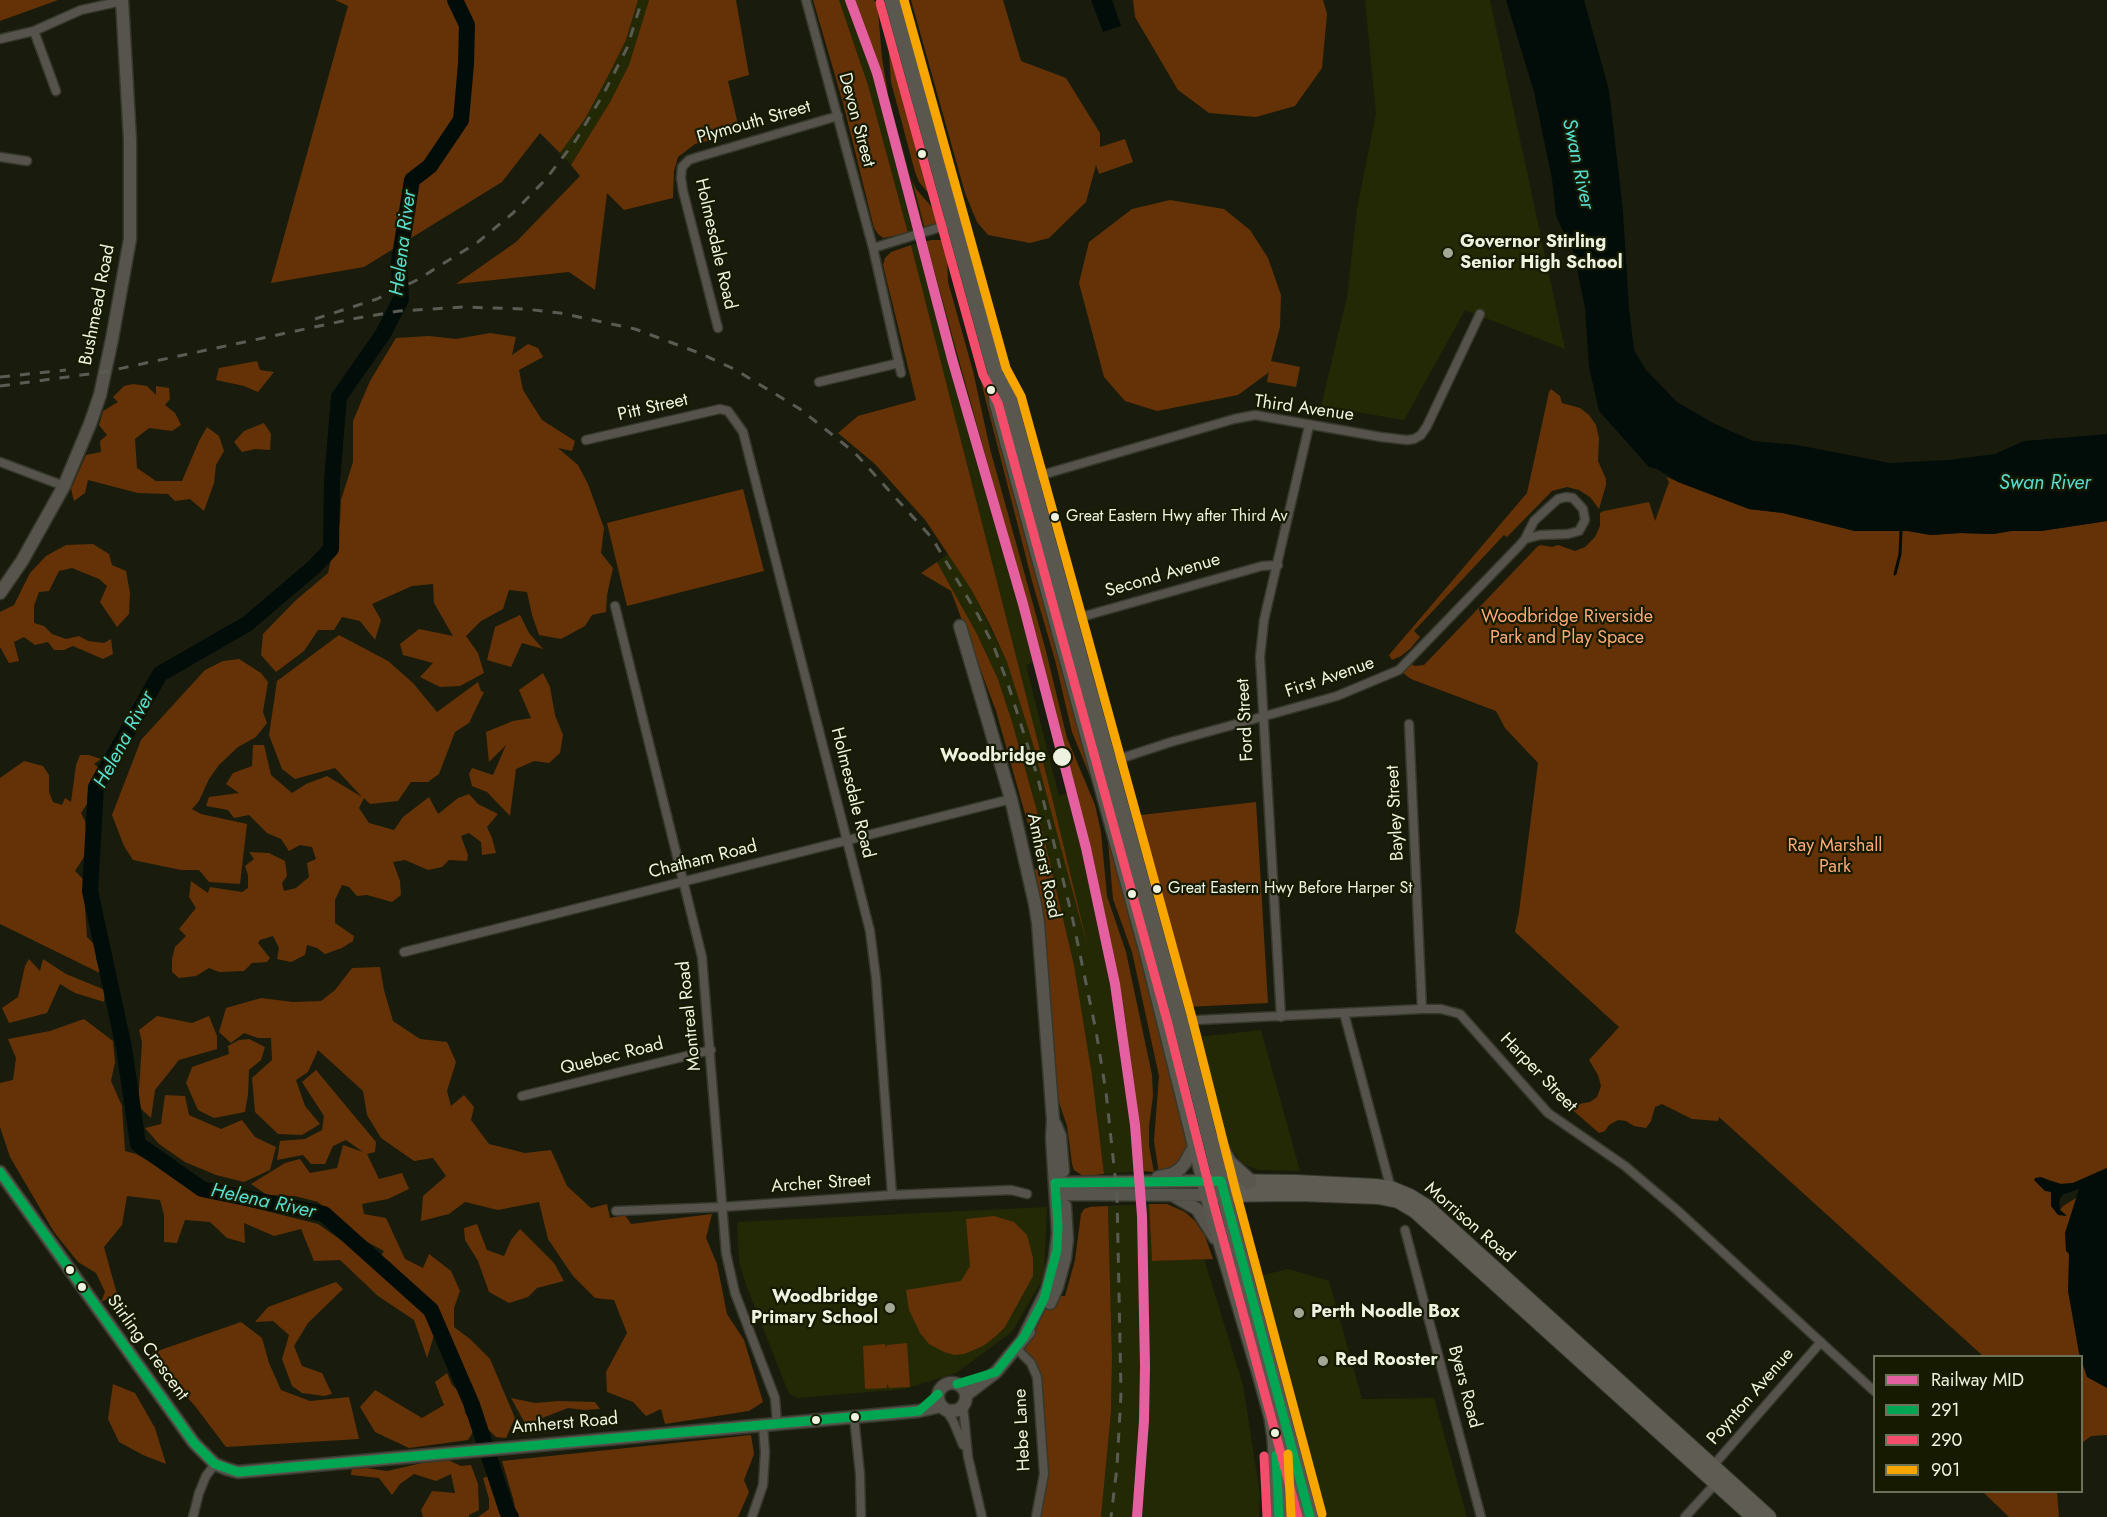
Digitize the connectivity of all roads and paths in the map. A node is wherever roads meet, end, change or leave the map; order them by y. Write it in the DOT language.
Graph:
graph roads {
  1 [pos="806,0"];
  2 [pos="892,0"];
  3 [pos="122,1"];
  4 [pos="34,31"];
  5 [pos="0,39"];
  6 [pos="56,91"];
  7 [pos="838,116"];
  8 [pos="0,157"];
  9 [pos="27,161"];
  10 [pos="682,167"];
  11 [pos="954,223"];
  12 [pos="873,248"];
  13 [pos="1480,314"];
  14 [pos="718,328"];
  15 [pos="899,363"];
  16 [pos="901,373"];
  17 [pos="819,382"];
  18 [pos="728,411"];
  19 [pos="1309,426"];
  20 [pos="586,440"];
  21 [pos="0,462"];
  22 [pos="1024,480"];
  23 [pos="64,486"];
  24 [pos="1525,539"];
  25 [pos="1278,565"];
  26 [pos="0,593"];
  27 [pos="615,606"];
  28 [pos="1064,622"];
  29 [pos="960,626"];
  30 [pos="1262,718"];
  31 [pos="1409,724"];
  32 [pos="1102,764"];
  33 [pos="1011,799"];
  34 [pos="847,841"];
  35 [pos="684,882"];
  36 [pos="404,952"];
  37 [pos="1422,1009"];
  38 [pos="1344,1013"];
  39 [pos="1281,1017"];
  40 [pos="1180,1021"];
  41 [pos="1164,1023"];
  42 [pos="711,1050"];
  43 [pos="522,1096"];
  44 [pos="1053,1120"];
  45 [pos="1207,1129"];
  46 [pos="1060,1136"];
  47 [pos="1195,1144"];
  48 [pos="0,1172"];
  49 [pos="1249,1181"];
  50 [pos="1150,1182"];
  51 [pos="1060,1188"];
  52 [pos="1099,1188"];
  53 [pos="1206,1188"];
  54 [pos="1222,1188"];
  55 [pos="1390,1193"];
  56 [pos="1028,1194"];
  57 [pos="892,1195"];
  58 [pos="1170,1195"];
  59 [pos="722,1207"];
  60 [pos="616,1211"];
  61 [pos="1405,1230"];
  62 [pos="1067,1231"];
  63 [pos="1223,1252"];
  64 [pos="1024,1337"];
  65 [pos="1821,1342"];
  66 [pos="1016,1348"];
  67 [pos="996,1372"];
  68 [pos="957,1384"];
  69 [pos="1873,1389"];
  70 [pos="964,1400"];
  71 [pos="941,1403"];
  72 [pos="854,1417"];
  73 [pos="777,1424"];
  74 [pos="763,1425"];
  75 [pos="968,1457"];
  76 [pos="215,1464"];
  77 [pos="1714,1474"];
  78 [pos="193,1517"];
  79 [pos="752,1517"];
  80 [pos="861,1517"];
  81 [pos="982,1517"];
  82 [pos="1036,1517"];
  83 [pos="1279,1517"];
  84 [pos="1310,1517"];
  85 [pos="1481,1517"];
  86 [pos="1685,1517"];
  87 [pos="1753,1517"];
  88 [pos="1769,1517"];
  1 -- 7 [label="street, Devon Street"];
  2 -- 11 [label="highway"];
  3 -- 4 [label="street"];
  3 -- 23 [label="street, Bushmead Road"];
  4 -- 5 [label="street"];
  4 -- 6 [label="street"];
  7 -- 10 [label="street, Plymouth Street"];
  7 -- 12 [label="street, Devon Street"];
  8 -- 9 [label="street"];
  10 -- 14 [label="street, Holmesdale Road"];
  11 -- 12 [label="street"];
  11 -- 22 [label="highway"];
  12 -- 15 [label="street, Devon Street"];
  13 -- 19 [label="street, Third Avenue"];
  15 -- 16 [label="street, Devon Street"];
  15 -- 17 [label="street"];
  18 -- 20 [label="street, Pitt Street"];
  18 -- 34 [label="street, Holmesdale Road"];
  19 -- 22 [label="street, Third Avenue"];
  19 -- 25 [label="street, Ford Street"];
  21 -- 23 [label="street"];
  22 -- 28 [label="highway"];
  23 -- 26 [label="street, Bushmead Road"];
  24 -- 24 [label="street, First Avenue"];
  24 -- 30 [label="street, First Avenue"];
  25 -- 28 [label="street, Second Avenue"];
  25 -- 30 [label="street, Ford Street"];
  27 -- 35 [label="street, Montreal Road"];
  28 -- 32 [label="highway"];
  29 -- 33 [label="street, Amherst Road"];
  30 -- 32 [label="street, First Avenue"];
  30 -- 39 [label="street, Ford Street"];
  31 -- 37 [label="street, Bayley Street"];
  32 -- 40 [label="highway"];
  32 -- 41 [label="highway"];
  33 -- 34 [label="street, Chatham Road"];
  33 -- 44 [label="street, Amherst Road"];
  34 -- 35 [label="street, Chatham Road"];
  34 -- 57 [label="street, Holmesdale Road"];
  35 -- 36 [label="street, Chatham Road"];
  35 -- 42 [label="street, Montreal Road"];
  37 -- 38 [label="street, Harper Street"];
  37 -- 65 [label="street, Harper Street"];
  38 -- 39 [label="street, Harper Street"];
  38 -- 55 [label="street"];
  39 -- 40 [label="street, Harper Street"];
  40 -- 41 [label="street, Harper Street"];
  40 -- 45 [label="highway"];
  41 -- 47 [label="highway"];
  42 -- 43 [label="street, Quebec Road"];
  42 -- 59 [label="street, Montreal Road"];
  44 -- 46 [label="street, Amherst Road"];
  44 -- 51 [label="street, Amherst Road"];
  45 -- 49 [label="highway"];
  45 -- 54 [label="highway"];
  46 -- 51 [label="street, Amherst Road"];
  46 -- 52 [label="street"];
  47 -- 50 [label="street"];
  47 -- 53 [label="highway"];
  48 -- 76 [label="street, Stirling Crescent"];
  49 -- 54 [label="main road, Morrison Road"];
  49 -- 55 [label="main road, Morrison Road"];
  50 -- 52 [label="street, Morrison Road"];
  50 -- 53 [label="street, Morrison Road"];
  51 -- 52 [label="street, Morrison Road"];
  51 -- 62 [label="street, Amherst Road"];
  51 -- 64 [label="street, Amherst Road"];
  52 -- 58 [label="street, Morrison Road"];
  52 -- 62 [label="street"];
  53 -- 54 [label="main road, Morrison Road"];
  53 -- 58 [label="street, Morrison Road"];
  53 -- 63 [label="highway"];
  54 -- 55 [label="main road, Morrison Road"];
  54 -- 84 [label="highway"];
  55 -- 77 [label="main road, Morrison Road"];
  56 -- 57 [label="street, Archer Street"];
  57 -- 59 [label="street, Archer Street"];
  58 -- 63 [label="street"];
  59 -- 60 [label="street, Archer Street"];
  59 -- 73 [label="street, Montreal Road"];
  61 -- 85 [label="street, Byers Road"];
  62 -- 64 [label="street, Amherst Road"];
  63 -- 83 [label="highway"];
  64 -- 66 [label="street, Amherst Road"];
  65 -- 69 [label="street, Harper Street"];
  65 -- 77 [label="street, Poynton Avenue"];
  66 -- 67 [label="street, Amherst Road"];
  66 -- 82 [label="street, Hebe Lane"];
  67 -- 68 [label="street"];
  67 -- 70 [label="street, Amherst Road"];
  68 -- 70 [label="street"];
  68 -- 71 [label="street"];
  70 -- 71 [label="street"];
  70 -- 75 [label="street"];
  71 -- 72 [label="street, Amherst Road"];
  71 -- 75 [label="street"];
  72 -- 73 [label="street, Amherst Road"];
  72 -- 80 [label="street"];
  73 -- 74 [label="street, Amherst Road"];
  74 -- 76 [label="street, Amherst Road"];
  74 -- 79 [label="street"];
  75 -- 81 [label="street"];
  76 -- 78 [label="street"];
  77 -- 86 [label="street, Poynton Avenue"];
  77 -- 87 [label="main road, Morrison Road"];
  77 -- 88 [label="main road, Morrison Road"];
}
